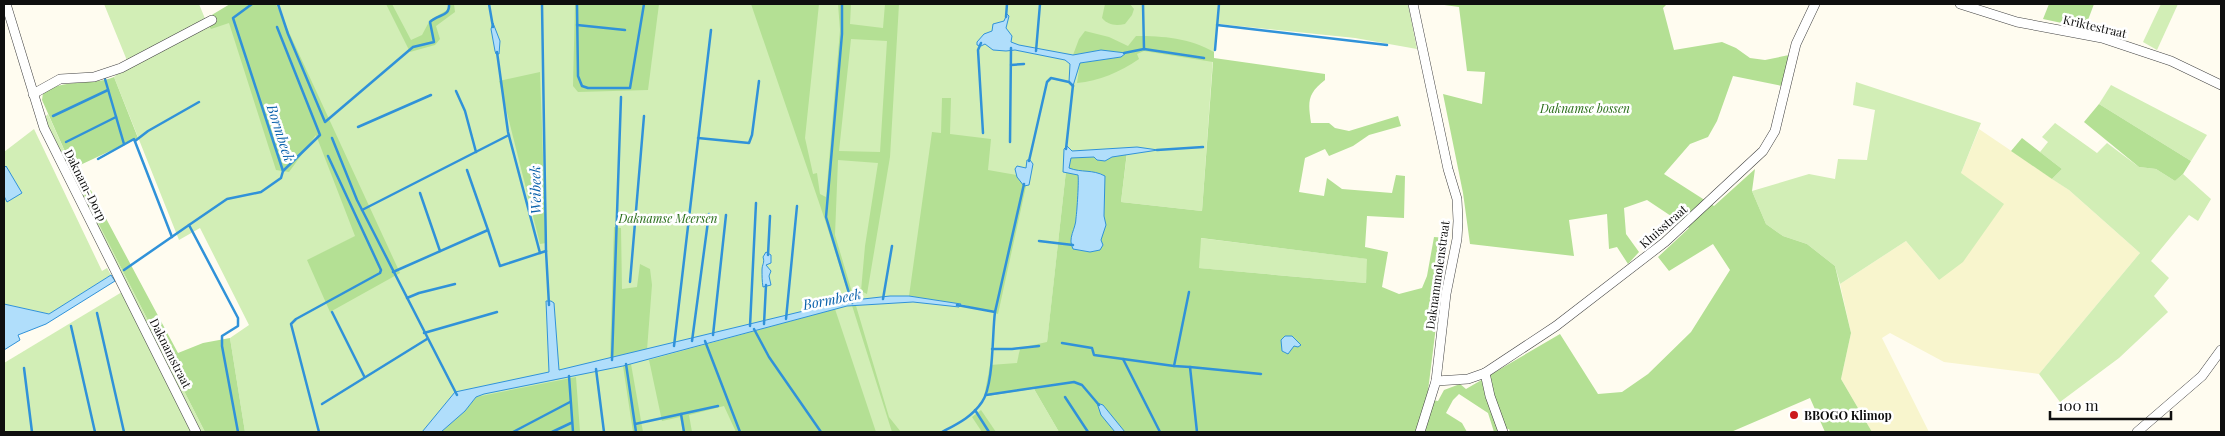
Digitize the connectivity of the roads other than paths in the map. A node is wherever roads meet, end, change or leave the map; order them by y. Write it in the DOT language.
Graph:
graph roads {
  1 [pos="6,4"];
  2 [pos="1414,4"];
  3 [pos="1815,4"];
  4 [pos="1960,4"];
  5 [pos="212,20"];
  6 [pos="2221,85"];
  7 [pos="33,94"];
  8 [pos="122,286"];
  9 [pos="2221,350"];
  10 [pos="1485,373"];
  11 [pos="1436,381"];
  12 [pos="196,432"];
  13 [pos="1420,432"];
  14 [pos="1503,432"];
  15 [pos="2137,432"];
  1 -- 7 [label="street, Daknam-Dorp"];
  2 -- 11 [label="street, Daknammolenstraat"];
  3 -- 10 [label="street, Kluisstraat"];
  4 -- 6 [label="street, Kriktestraat"];
  5 -- 7 [label="street"];
  7 -- 8 [label="street, Daknam-Dorp"];
  8 -- 12 [label="street, Daknamstraat"];
  9 -- 15 [label="street"];
  10 -- 11 [label="street, Kluisstraat"];
  10 -- 14 [label="street"];
  11 -- 13 [label="street, Daknammolenstraat"];
}
